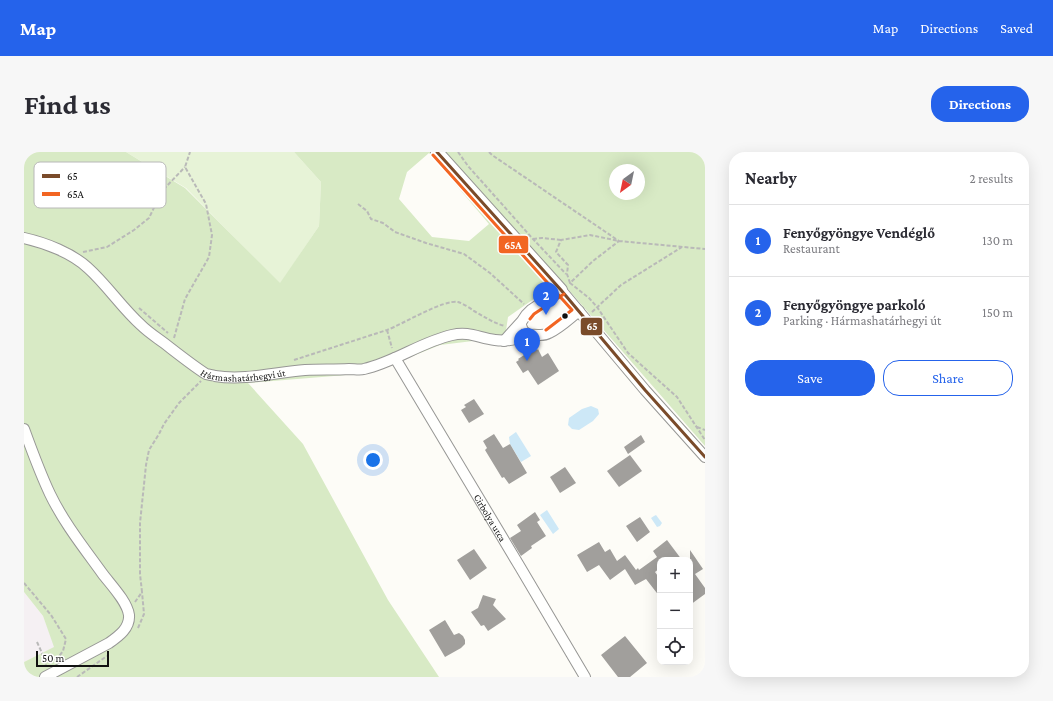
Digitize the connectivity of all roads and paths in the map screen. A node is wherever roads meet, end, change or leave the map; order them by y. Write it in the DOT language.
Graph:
graph roads {
  1 [pos="190,152"];
  2 [pos="437,152"];
  3 [pos="458,152"];
  4 [pos="489,152"];
  5 [pos="185,167"];
  6 [pos="166,187"];
  7 [pos="358,204"];
  8 [pos="154,208"];
  9 [pos="24,238"];
  10 [pos="533,239"];
  11 [pos="561,240"];
  12 [pos="619,241"];
  13 [pos="683,246"];
  14 [pos="705,249"];
  15 [pos="82,252"];
  16 [pos="567,274"];
  17 [pos="565,286"];
  18 [pos="597,307"];
  19 [pos="531,310"];
  20 [pos="582,314"];
  21 [pos="519,325"];
  22 [pos="387,330"];
  23 [pos="533,335"];
  24 [pos="174,338"];
  25 [pos="504,341"];
  26 [pos="395,358"];
  27 [pos="277,372"];
  28 [pos="207,374"];
  29 [pos="696,427"];
  30 [pos="24,429"];
  31 [pos="705,430"];
  32 [pos="705,440"];
  33 [pos="705,457"];
  34 [pos="24,583"];
  35 [pos="128,612"];
  36 [pos="37,642"];
  37 [pos="55,660"];
  38 [pos="50,662"];
  39 [pos="46,665"];
  40 [pos="46,676"];
  41 [pos="585,677"];
  1 -- 5 [label="path"];
  2 -- 17 [label="street"];
  3 -- 10 [label="path"];
  4 -- 12 [label="path"];
  5 -- 6 [label="path"];
  5 -- 24 [label="path"];
  7 -- 19 [label="path"];
  8 -- 15 [label="path"];
  9 -- 28 [label="street, Hármashatárhegyi út"];
  10 -- 11 [label="path"];
  10 -- 16 [label="path"];
  11 -- 12 [label="path"];
  11 -- 16 [label="path"];
  12 -- 13 [label="path"];
  12 -- 17 [label="path"];
  13 -- 14 [label="path"];
  13 -- 18 [label="path"];
  16 -- 17 [label="path"];
  17 -- 18 [label="path"];
  17 -- 19 [label="street"];
  17 -- 20 [label="street"];
  18 -- 20 [label="path"];
  18 -- 29 [label="path"];
  19 -- 21 [label="street"];
  20 -- 23 [label="street, Hármashatárhegyi út"];
  20 -- 33 [label="street"];
  21 -- 22 [label="path"];
  21 -- 23 [label="lane"];
  21 -- 25 [label="street"];
  22 -- 26 [label="path"];
  22 -- 27 [label="path"];
  23 -- 25 [label="street, Hármashatárhegyi út"];
  25 -- 26 [label="street, Hármashatárhegyi út"];
  26 -- 27 [label="street, Hármashatárhegyi út"];
  26 -- 41 [label="street, Cirbolya utca"];
  27 -- 28 [label="street, Hármashatárhegyi út"];
  28 -- 35 [label="path"];
  29 -- 31 [label="path"];
  29 -- 32 [label="path"];
  30 -- 35 [label="street"];
  34 -- 37 [label="path"];
  35 -- 40 [label="street"];
  36 -- 39 [label="path"];
  38 -- 39 [label="path"];
  39 -- 40 [label="path"];
}
